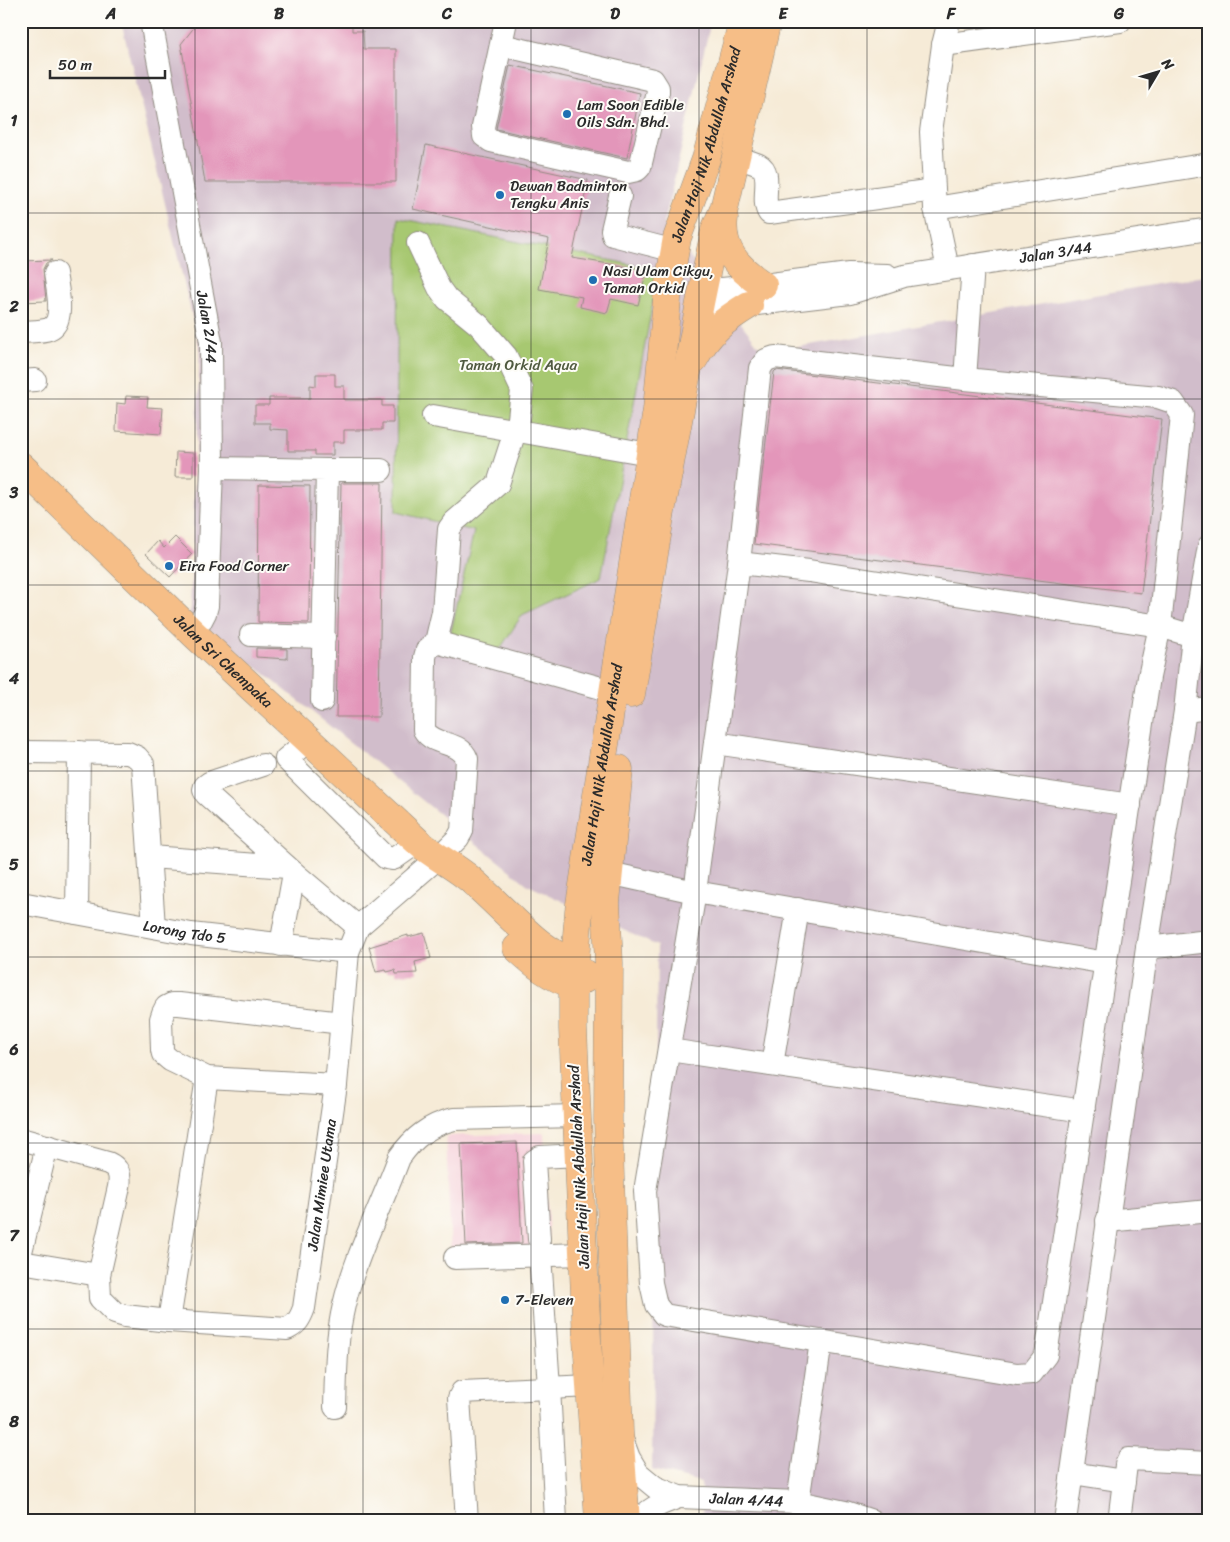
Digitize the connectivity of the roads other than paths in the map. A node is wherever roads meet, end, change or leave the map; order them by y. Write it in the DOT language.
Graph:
graph roads {
  1 [pos="151,21"];
  2 [pos="506,21"];
  3 [pos="743,21"];
  4 [pos="767,21"];
  5 [pos="949,21"];
  6 [pos="1120,21"];
  7 [pos="501,45"];
  8 [pos="943,45"];
  9 [pos="736,157"];
  10 [pos="706,159"];
  11 [pos="1209,164"];
  12 [pos="620,196"];
  13 [pos="935,199"];
  14 [pos="724,209"];
  15 [pos="1209,229"];
  16 [pos="418,243"];
  17 [pos="675,251"];
  18 [pos="973,265"];
  19 [pos="948,269"];
  20 [pos="55,273"];
  21 [pos="700,295"];
  22 [pos="756,295"];
  23 [pos="21,332"];
  24 [pos="687,370"];
  25 [pos="965,379"];
  26 [pos="658,396"];
  27 [pos="433,416"];
  28 [pos="516,429"];
  29 [pos="649,454"];
  30 [pos="21,466"];
  31 [pos="212,468"];
  32 [pos="326,470"];
  33 [pos="381,470"];
  34 [pos="1209,546"];
  35 [pos="739,563"];
  36 [pos="1160,626"];
  37 [pos="194,634"];
  38 [pos="251,635"];
  39 [pos="1193,636"];
  40 [pos="324,637"];
  41 [pos="436,642"];
  42 [pos="612,691"];
  43 [pos="322,701"];
  44 [pos="1209,708"];
  45 [pos="1184,711"];
  46 [pos="715,742"];
  47 [pos="22,752"];
  48 [pos="79,752"];
  49 [pos="263,765"];
  50 [pos="21,767"];
  51 [pos="1130,805"];
  52 [pos="430,853"];
  53 [pos="150,857"];
  54 [pos="290,870"];
  55 [pos="609,873"];
  56 [pos="695,892"];
  57 [pos="606,902"];
  58 [pos="21,903"];
  59 [pos="798,909"];
  60 [pos="579,911"];
  61 [pos="77,913"];
  62 [pos="154,927"];
  63 [pos="358,927"];
  64 [pos="1209,941"];
  65 [pos="524,942"];
  66 [pos="281,945"];
  67 [pos="1146,948"];
  68 [pos="348,952"];
  69 [pos="1106,963"];
  70 [pos="577,976"];
  71 [pos="342,1023"];
  72 [pos="669,1050"];
  73 [pos="772,1065"];
  74 [pos="207,1078"];
  75 [pos="575,1082"];
  76 [pos="336,1085"];
  77 [pos="1084,1111"];
  78 [pos="577,1116"];
  79 [pos="608,1120"];
  80 [pos="21,1139"];
  81 [pos="47,1146"];
  82 [pos="578,1155"];
  83 [pos="1209,1211"];
  84 [pos="1107,1221"];
  85 [pos="540,1247"];
  86 [pos="21,1252"];
  87 [pos="583,1254"];
  88 [pos="455,1258"];
  89 [pos="21,1262"];
  90 [pos="99,1275"];
  91 [pos="169,1321"];
  92 [pos="821,1341"];
  93 [pos="590,1386"];
  94 [pos="549,1387"];
  95 [pos="335,1407"];
  96 [pos="619,1432"];
  97 [pos="1209,1463"];
  98 [pos="1072,1473"];
  99 [pos="1124,1481"];
  100 [pos="679,1497"];
  101 [pos="798,1502"];
  102 [pos="467,1521"];
  103 [pos="556,1521"];
  104 [pos="599,1521"];
  105 [pos="626,1521"];
  106 [pos="639,1521"];
  107 [pos="872,1521"];
  108 [pos="1065,1521"];
  109 [pos="1118,1521"];
  1 -- 31 [label="street, Jalan 2/44"];
  2 -- 7 [label="street"];
  3 -- 10 [label="main road, Jalan Haji Nik Abdullah Arshad"];
  4 -- 9 [label="main road, Jalan Haji Nik Abdullah Arshad"];
  5 -- 8 [label="street"];
  6 -- 8 [label="street"];
  7 -- 7 [label="street"];
  8 -- 13 [label="street"];
  9 -- 13 [label="street"];
  9 -- 14 [label="main road, Jalan Haji Nik Abdullah Arshad"];
  10 -- 17 [label="main road, Jalan Haji Nik Abdullah Arshad"];
  10 -- 21 [label="main road"];
  11 -- 13 [label="street"];
  12 -- 17 [label="street"];
  13 -- 19 [label="street"];
  14 -- 21 [label="main road, Jalan Haji Nik Abdullah Arshad"];
  14 -- 22 [label="main road"];
  15 -- 18 [label="street, Jalan 3/44"];
  16 -- 28 [label="street, Jalan Mimiee Utama"];
  17 -- 26 [label="main road, Jalan Haji Nik Abdullah Arshad"];
  18 -- 19 [label="street, Jalan 3/44"];
  18 -- 25 [label="street"];
  19 -- 22 [label="street, Jalan 3/44"];
  20 -- 23 [label="street"];
  21 -- 22 [label="street, Jalan 3/44"];
  21 -- 24 [label="main road, Jalan Haji Nik Abdullah Arshad"];
  21 -- 26 [label="main road"];
  22 -- 24 [label="main road"];
  24 -- 55 [label="main road, Jalan Haji Nik Abdullah Arshad"];
  25 -- 35 [label="street"];
  25 -- 36 [label="street"];
  26 -- 29 [label="main road, Jalan Haji Nik Abdullah Arshad"];
  27 -- 28 [label="street"];
  28 -- 29 [label="street"];
  28 -- 41 [label="street, Jalan Mimiee Utama"];
  29 -- 42 [label="main road, Jalan Haji Nik Abdullah Arshad"];
  30 -- 37 [label="main road, Jalan Sri Chempaka"];
  31 -- 32 [label="street"];
  31 -- 37 [label="street, Jalan 2/44"];
  32 -- 33 [label="street"];
  32 -- 40 [label="street"];
  34 -- 39 [label="street"];
  35 -- 36 [label="street"];
  35 -- 46 [label="street"];
  36 -- 39 [label="street"];
  36 -- 51 [label="street"];
  37 -- 52 [label="main road, Jalan Sri Chempaka"];
  38 -- 40 [label="street"];
  39 -- 45 [label="street"];
  40 -- 43 [label="street"];
  41 -- 42 [label="street"];
  41 -- 52 [label="street, Jalan Mimiee Utama"];
  42 -- 60 [label="main road, Jalan Haji Nik Abdullah Arshad"];
  44 -- 45 [label="street"];
  45 -- 67 [label="street"];
  46 -- 51 [label="street"];
  46 -- 56 [label="street"];
  47 -- 48 [label="street"];
  47 -- 50 [label="street"];
  48 -- 53 [label="street"];
  48 -- 61 [label="street"];
  49 -- 54 [label="street"];
  51 -- 69 [label="street"];
  52 -- 63 [label="street, Jalan Mimiee Utama"];
  52 -- 65 [label="main road, Jalan Sri Chempaka"];
  53 -- 54 [label="street"];
  53 -- 62 [label="street"];
  54 -- 63 [label="street"];
  54 -- 66 [label="street"];
  55 -- 56 [label="street"];
  55 -- 57 [label="main road, Jalan Haji Nik Abdullah Arshad"];
  56 -- 59 [label="street"];
  56 -- 72 [label="street"];
  57 -- 70 [label="main road"];
  57 -- 79 [label="main road, Jalan Haji Nik Abdullah Arshad"];
  58 -- 61 [label="street, Lorong Tdo 5"];
  59 -- 69 [label="street"];
  59 -- 73 [label="street"];
  60 -- 65 [label="main road"];
  60 -- 70 [label="main road, Jalan Haji Nik Abdullah Arshad"];
  61 -- 62 [label="street, Lorong Tdo 5"];
  62 -- 66 [label="street, Lorong Tdo 5"];
  63 -- 68 [label="street, Jalan Mimiee Utama"];
  64 -- 67 [label="street"];
  65 -- 70 [label="main road"];
  65 -- 75 [label="main road"];
  66 -- 68 [label="street, Lorong Tdo 5"];
  67 -- 84 [label="street"];
  68 -- 71 [label="street, Jalan Mimiee Utama"];
  69 -- 77 [label="street"];
  70 -- 75 [label="main road, Jalan Haji Nik Abdullah Arshad"];
  70 -- 79 [label="main road"];
  71 -- 74 [label="street"];
  71 -- 76 [label="street, Jalan Mimiee Utama"];
  72 -- 73 [label="street"];
  72 -- 92 [label="street"];
  73 -- 77 [label="street"];
  74 -- 76 [label="street"];
  74 -- 91 [label="street"];
  75 -- 78 [label="main road, Jalan Haji Nik Abdullah Arshad"];
  76 -- 91 [label="street, Jalan Mimiee Utama"];
  77 -- 92 [label="street"];
  78 -- 82 [label="main road, Jalan Haji Nik Abdullah Arshad"];
  78 -- 95 [label="street"];
  79 -- 96 [label="main road, Jalan Haji Nik Abdullah Arshad"];
  80 -- 81 [label="street"];
  81 -- 86 [label="street"];
  81 -- 90 [label="street, Jalan Mimiee Utama"];
  82 -- 85 [label="street"];
  82 -- 87 [label="main road, Jalan Haji Nik Abdullah Arshad"];
  83 -- 84 [label="street"];
  84 -- 98 [label="street"];
  85 -- 87 [label="street"];
  85 -- 88 [label="street"];
  85 -- 94 [label="street"];
  87 -- 93 [label="main road, Jalan Haji Nik Abdullah Arshad"];
  89 -- 90 [label="street"];
  90 -- 91 [label="street, Jalan Mimiee Utama"];
  92 -- 101 [label="street"];
  93 -- 94 [label="street"];
  93 -- 104 [label="main road, Jalan Haji Nik Abdullah Arshad"];
  94 -- 102 [label="street"];
  94 -- 103 [label="street"];
  96 -- 100 [label="street"];
  96 -- 105 [label="main road, Jalan Haji Nik Abdullah Arshad"];
  97 -- 99 [label="street"];
  98 -- 99 [label="street"];
  98 -- 108 [label="street"];
  99 -- 109 [label="street"];
  100 -- 101 [label="street, Jalan 4/44"];
  100 -- 106 [label="street"];
  101 -- 107 [label="street, Jalan 4/44"];
}
